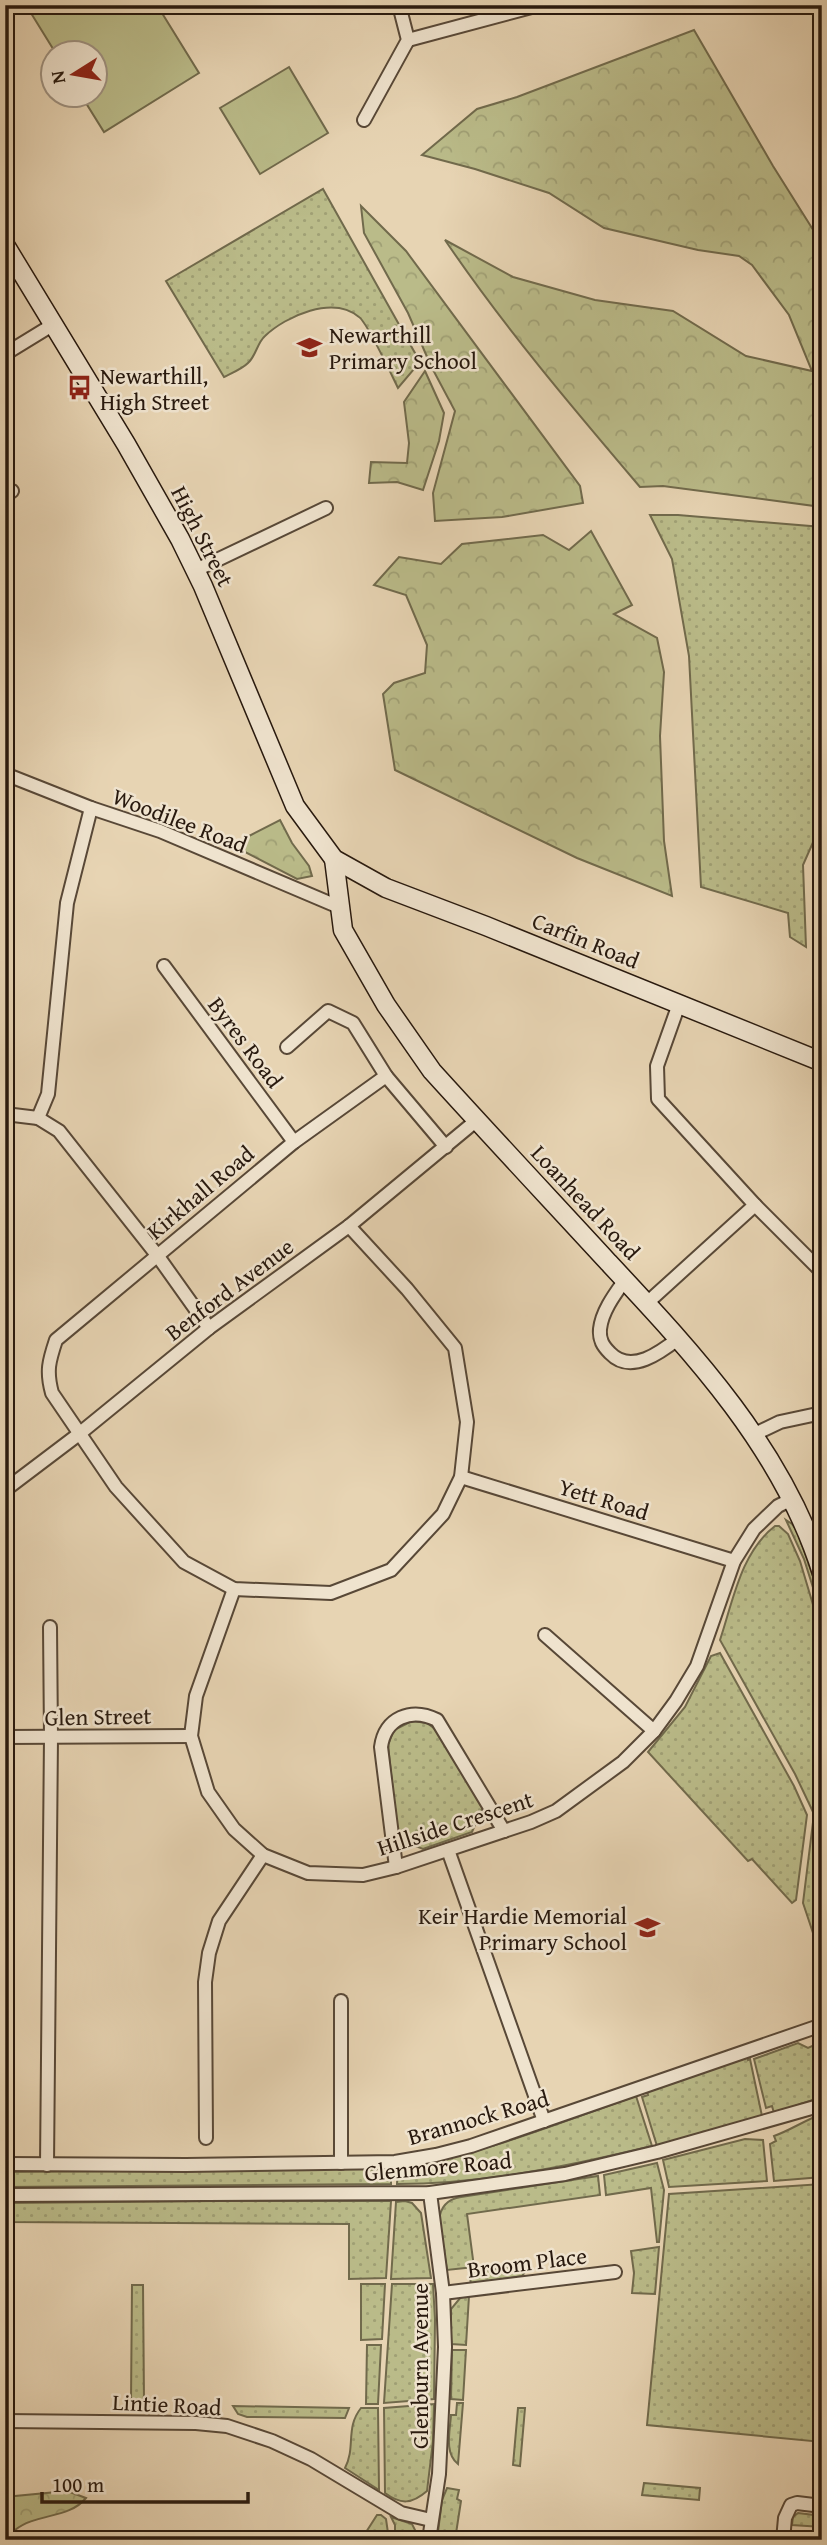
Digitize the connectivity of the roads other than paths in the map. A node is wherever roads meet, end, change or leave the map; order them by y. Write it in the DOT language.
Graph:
graph roads {
  1 [pos="399,5"];
  2 [pos="539,5"];
  3 [pos="408,40"];
  4 [pos="364,120"];
  5 [pos="5,246"];
  6 [pos="54,324"];
  7 [pos="5,354"];
  8 [pos="326,508"];
  9 [pos="196,570"];
  10 [pos="5,774"];
  11 [pos="91,808"];
  12 [pos="334,859"];
  13 [pos="338,907"];
  14 [pos="164,967"];
  15 [pos="679,1004"];
  16 [pos="287,1047"];
  17 [pos="822,1062"];
  18 [pos="386,1076"];
  19 [pos="5,1114"];
  20 [pos="38,1118"];
  21 [pos="477,1120"];
  22 [pos="294,1142"];
  23 [pos="446,1147"];
  24 [pos="755,1205"];
  25 [pos="349,1226"];
  26 [pos="157,1255"];
  27 [pos="822,1272"];
  28 [pos="625,1280"];
  29 [pos="647,1303"];
  30 [pos="209,1328"];
  31 [pos="679,1338"];
  32 [pos="822,1413"];
  33 [pos="79,1434"];
  34 [pos="755,1434"];
  35 [pos="461,1477"];
  36 [pos="5,1490"];
  37 [pos="792,1499"];
  38 [pos="734,1561"];
  39 [pos="822,1573"];
  40 [pos="234,1589"];
  41 [pos="50,1628"];
  42 [pos="545,1635"];
  43 [pos="654,1731"];
  44 [pos="191,1735"];
  45 [pos="5,1737"];
  46 [pos="51,1737"];
  47 [pos="504,1831"];
  48 [pos="449,1850"];
  49 [pos="263,1855"];
  50 [pos="396,1867"];
  51 [pos="341,2001"];
  52 [pos="822,2025"];
  53 [pos="822,2105"];
  54 [pos="544,2121"];
  55 [pos="206,2138"];
  56 [pos="341,2163"];
  57 [pos="5,2164"];
  58 [pos="47,2165"];
  59 [pos="430,2193"];
  60 [pos="5,2195"];
  61 [pos="615,2272"];
  62 [pos="443,2293"];
  63 [pos="5,2421"];
  64 [pos="822,2506"];
  65 [pos="431,2520"];
  66 [pos="429,2540"];
  67 [pos="783,2540"];
  1 -- 3 [label="street"];
  2 -- 3 [label="street"];
  3 -- 4 [label="street"];
  5 -- 6 [label="main road, High Street"];
  6 -- 7 [label="street"];
  6 -- 9 [label="main road, High Street"];
  8 -- 9 [label="street"];
  9 -- 12 [label="main road, High Street"];
  10 -- 11 [label="street, Woodilee Road"];
  11 -- 13 [label="street, Woodilee Road"];
  11 -- 20 [label="street"];
  12 -- 13 [label="main road, Loanhead Road"];
  12 -- 15 [label="main road, Carfin Road"];
  13 -- 21 [label="main road, Loanhead Road"];
  14 -- 22 [label="street, Byres Road"];
  15 -- 17 [label="main road, Carfin Road"];
  15 -- 24 [label="street"];
  16 -- 18 [label="street"];
  18 -- 22 [label="street, Kirkhall Road"];
  18 -- 23 [label="street"];
  19 -- 20 [label="street"];
  20 -- 26 [label="street"];
  21 -- 23 [label="street, Benford Avenue"];
  21 -- 28 [label="main road, Loanhead Road"];
  22 -- 26 [label="street, Kirkhall Road"];
  23 -- 25 [label="street, Benford Avenue"];
  24 -- 27 [label="street"];
  24 -- 29 [label="street"];
  25 -- 30 [label="street, Benford Avenue"];
  25 -- 35 [label="street"];
  26 -- 30 [label="street"];
  26 -- 33 [label="street, Kirkhall Road"];
  28 -- 29 [label="main road, Loanhead Road"];
  28 -- 31 [label="street"];
  29 -- 31 [label="main road, Loanhead Road"];
  30 -- 33 [label="street, Benford Avenue"];
  31 -- 34 [label="main road, Loanhead Road"];
  32 -- 34 [label="street"];
  33 -- 36 [label="street, Benford Avenue"];
  33 -- 40 [label="street, Kirkhall Road"];
  34 -- 37 [label="main road, Loanhead Road"];
  35 -- 38 [label="street, Yett Road"];
  35 -- 40 [label="street"];
  37 -- 38 [label="street, Hillside Crescent"];
  37 -- 39 [label="main road, Loanhead Road"];
  38 -- 43 [label="street, Hillside Crescent"];
  40 -- 44 [label="street, Hillside Crescent"];
  41 -- 46 [label="street"];
  42 -- 43 [label="street"];
  43 -- 47 [label="street, Hillside Crescent"];
  44 -- 46 [label="street, Glen Street"];
  44 -- 49 [label="street, Hillside Crescent"];
  45 -- 46 [label="street, Glen Street"];
  46 -- 58 [label="street"];
  47 -- 48 [label="street, Hillside Crescent"];
  47 -- 50 [label="street"];
  48 -- 50 [label="street, Hillside Crescent"];
  48 -- 54 [label="street"];
  49 -- 50 [label="street, Hillside Crescent"];
  49 -- 55 [label="street"];
  51 -- 56 [label="street"];
  52 -- 54 [label="street, Brannock Road"];
  53 -- 59 [label="street, Glenmore Road"];
  54 -- 56 [label="street, Brannock Road"];
  56 -- 58 [label="street, Brannock Road"];
  57 -- 58 [label="street, Brannock Road"];
  59 -- 60 [label="street, Glenmore Road"];
  59 -- 62 [label="street, Glenburn Avenue"];
  61 -- 62 [label="street, Broom Place"];
  62 -- 65 [label="street, Glenburn Avenue"];
  63 -- 65 [label="street, Lintie Road"];
  64 -- 67 [label="street"];
  65 -- 66 [label="street, Glenburn Avenue"];
}
